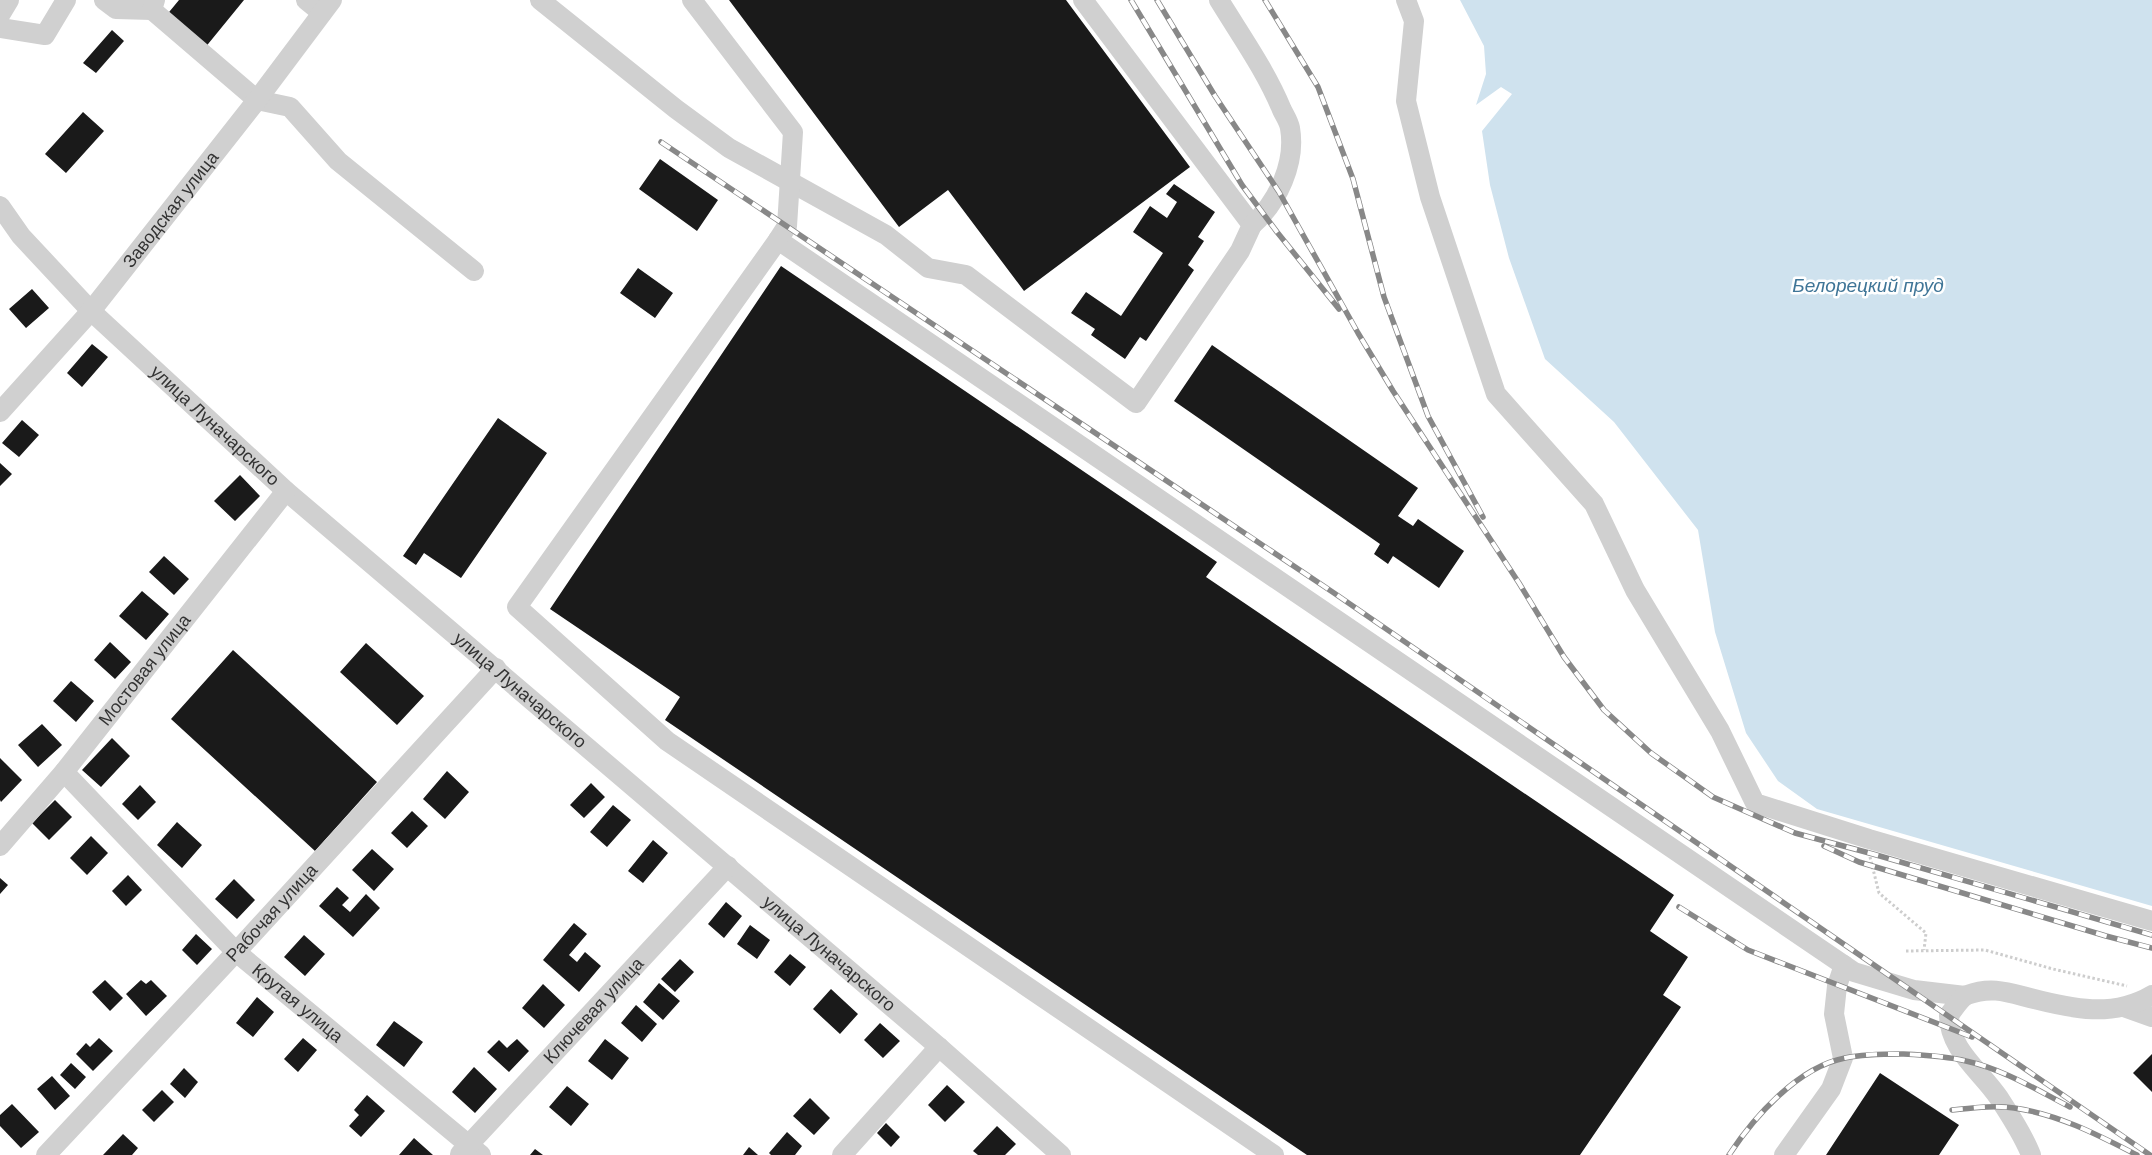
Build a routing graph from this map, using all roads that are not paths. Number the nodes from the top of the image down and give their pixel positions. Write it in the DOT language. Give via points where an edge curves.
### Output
graph roads {
  1 [pos="9,0"];
  2 [pos="66,0"];
  3 [pos="104,0"];
  4 [pos="306,0"];
  5 [pos="540,0"];
  6 [pos="692,0"];
  7 [pos="1083,0"];
  8 [pos="1219,0"];
  9 [pos="1406,0"];
  10 [pos="153,5"];
  11 [pos="327,6"];
  12 [pos="0,15"];
  13 [pos="0,28"];
  14 [pos="256,100"];
  15 [pos="790,182"];
  16 [pos="0,206"];
  17 [pos="1252,225"];
  18 [pos="778,240"];
  19 [pos="474,271"];
  20 [pos="91,312"];
  21 [pos="0,412"];
  22 [pos="286,491"];
  23 [pos="496,668"];
  24 [pos="64,772"];
  25 [pos="0,846"];
  26 [pos="728,866"];
  27 [pos="2152,921"];
  28 [pos="236,952"];
  29 [pos="1844,965"];
  30 [pos="2143,991"];
  31 [pos="1965,996"];
  32 [pos="2124,1007"];
  33 [pos="2152,1017"];
  34 [pos="940,1047"];
  35 [pos="470,1152"];
  36 [pos="46,1155"];
  37 [pos="842,1155"];
  38 [pos="1061,1155"];
  39 [pos="1274,1155"];
  40 [pos="1784,1155"];
  41 [pos="2031,1155"];
  1 -- 12 [label="street"];
  2 -- 13 [label="street" via="44,35"];
  3 -- 10 [label="street" via="116,9"];
  4 -- 11 [label="street"];
  5 -- 15 [label="street" via="722,143"];
  6 -- 15 [label="street" via="793,132"];
  7 -- 17 [label="street"];
  8 -- 17 [label="street" via="1275,92 1290,128 1289,162 1279,192 1264,215"];
  9 -- 27 [label="street" via="1414,21 1406,101 1430,197 1496,394 1594,504 1635,590 1720,732 1755,803"];
  10 -- 14 [label="street"];
  11 -- 14 [label="street, Заводская улица"];
  14 -- 19 [label="street" via="290,107 338,161"];
  14 -- 20 [label="street, Заводская улица"];
  15 -- 17 [label="street" via="886,235 928,268 966,275 1136,403 1240,251"];
  15 -- 18 [label="street" via="787,226"];
  16 -- 20 [label="street, улица Луначарского" via="21,236"];
  18 -- 29 [label="street"];
  18 -- 39 [label="street" via="517,607 666,741"];
  20 -- 21 [label="street, Заводская улица"];
  20 -- 22 [label="street, улица Луначарского"];
  22 -- 23 [label="street, улица Луначарского"];
  22 -- 24 [label="street, Мостовая улица"];
  23 -- 26 [label="street, улица Луначарского"];
  23 -- 28 [label="street, Рабочая улица"];
  24 -- 25 [label="street, Мостовая улица"];
  24 -- 28 [label="street, Крутая улица"];
  26 -- 34 [label="street, улица Луначарского"];
  26 -- 35 [label="street, Ключевая улица"];
  28 -- 35 [label="street, Крутая улица"];
  28 -- 36 [label="street, Рабочая улица"];
  29 -- 31 [label="street" via="1854,972 1914,990"];
  29 -- 40 [label="street" via="1837,986 1834,1014 1843,1058 1830,1089"];
  30 -- 32 [label="street" via="2138,1003"];
  31 -- 32 [label="street" via="1994,989 2070,1009"];
  31 -- 41 [label="street" via="1949,1015 1949,1027 1966,1061 1998,1097"];
  32 -- 33 [label="street"];
  34 -- 37 [label="street"];
  34 -- 38 [label="street, улица Луначарского"];
}
